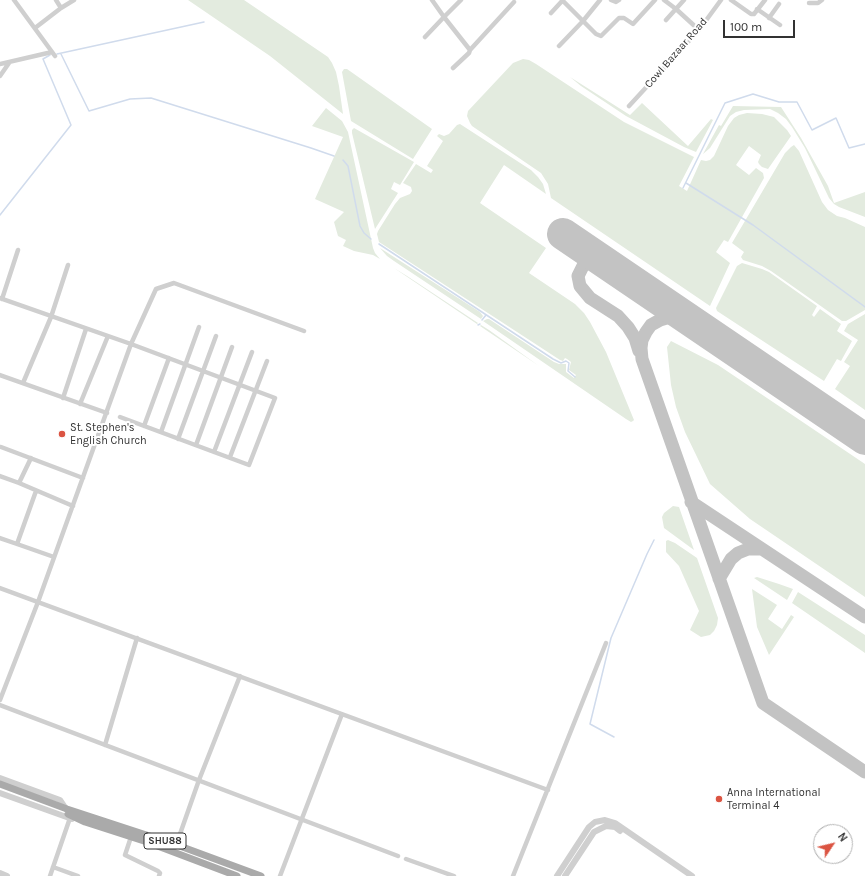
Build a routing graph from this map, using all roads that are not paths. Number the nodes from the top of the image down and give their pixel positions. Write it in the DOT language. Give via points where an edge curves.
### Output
graph roads {
  1 [pos="14,0"];
  2 [pos="56,0"];
  3 [pos="74,0"];
  4 [pos="461,0"];
  5 [pos="563,0"];
  6 [pos="600,0"];
  7 [pos="611,0"];
  8 [pos="620,0"];
  9 [pos="655,0"];
  10 [pos="664,0"];
  11 [pos="684,0"];
  12 [pos="721,0"];
  13 [pos="731,0"];
  14 [pos="765,0"];
  15 [pos="822,0"];
  16 [pos="434,1"];
  17 [pos="514,2"];
  18 [pos="779,4"];
  19 [pos="809,4"];
  20 [pos="61,8"];
  21 [pos="676,9"];
  22 [pos="757,9"];
  23 [pos="551,12"];
  24 [pos="444,18"];
  25 [pos="769,18"];
  26 [pos="666,20"];
  27 [pos="583,21"];
  28 [pos="780,25"];
  29 [pos="35,28"];
  30 [pos="699,30"];
  31 [pos="425,37"];
  32 [pos="560,46"];
  33 [pos="470,50"];
  34 [pos="9,63"];
  35 [pos="0,64"];
  36 [pos="453,68"];
  37 [pos="0,76"];
  38 [pos="629,106"];
  39 [pos="18,250"];
  40 [pos="68,265"];
  41 [pos="1,299"];
  42 [pos="51,317"];
  43 [pos="199,327"];
  44 [pos="86,329"];
  45 [pos="304,331"];
  46 [pos="108,336"];
  47 [pos="216,336"];
  48 [pos="131,344"];
  49 [pos="232,346"];
  50 [pos="252,352"];
  51 [pos="169,358"];
  52 [pos="267,361"];
  53 [pos="186,364"];
  54 [pos="203,371"];
  55 [pos="0,375"];
  56 [pos="221,378"];
  57 [pos="23,383"];
  58 [pos="239,384"];
  59 [pos="256,390"];
  60 [pos="63,398"];
  61 [pos="80,404"];
  62 [pos="107,413"];
  63 [pos="120,417"];
  64 [pos="144,426"];
  65 [pos="161,432"];
  66 [pos="178,439"];
  67 [pos="196,445"];
  68 [pos="2,447"];
  69 [pos="214,452"];
  70 [pos="31,458"];
  71 [pos="230,458"];
  72 [pos="0,476"];
  73 [pos="83,478"];
  74 [pos="19,483"];
  75 [pos="36,491"];
  76 [pos="73,506"];
  77 [pos="0,538"];
  78 [pos="17,544"];
  79 [pos="54,557"];
  80 [pos="0,588"];
  81 [pos="38,602"];
  82 [pos="137,638"];
  83 [pos="606,643"];
  84 [pos="240,676"];
  85 [pos="0,700"];
  86 [pos="0,705"];
  87 [pos="342,714"];
  88 [pos="105,745"];
  89 [pos="0,778"];
  90 [pos="199,780"];
  91 [pos="0,784"];
  92 [pos="0,789"];
  93 [pos="548,790"];
  94 [pos="0,793"];
  95 [pos="56,807"];
  96 [pos="67,809"];
  97 [pos="70,818"];
  98 [pos="302,818"];
  99 [pos="85,822"];
  100 [pos="180,834"];
  101 [pos="131,837"];
  102 [pos="398,856"];
  103 [pos="406,859"];
  104 [pos="53,868"];
  105 [pos="0,873"];
  106 [pos="558,875"];
  107 [pos="7,876"];
  108 [pos="50,876"];
  109 [pos="78,876"];
  110 [pos="159,876"];
  111 [pos="237,876"];
  112 [pos="261,876"];
  113 [pos="280,876"];
  114 [pos="454,876"];
  115 [pos="513,876"];
  116 [pos="565,876"];
  117 [pos="685,876"];
  118 [pos="692,876"];
  1 -- 29 [label="street"];
  2 -- 20 [label="street"];
  3 -- 20 [label="street"];
  4 -- 24 [label="street"];
  5 -- 23 [label="street"];
  5 -- 27 [label="street"];
  6 -- 27 [label="street"];
  7 -- 8 [label="street"];
  9 -- 27 [label="street" via="633,24 619,18 600,36"];
  10 -- 21 [label="street"];
  11 -- 21 [label="street"];
  12 -- 30 [label="street, Cowl Bazaar Road"];
  13 -- 22 [label="street" via="751,14"];
  14 -- 22 [label="street"];
  15 -- 19 [label="street"];
  16 -- 24 [label="street"];
  17 -- 33 [label="street"];
  18 -- 25 [label="street"];
  20 -- 29 [label="street"];
  21 -- 26 [label="street"];
  21 -- 30 [label="street"];
  22 -- 25 [label="street"];
  24 -- 31 [label="street"];
  24 -- 33 [label="street"];
  25 -- 28 [label="street"];
  27 -- 32 [label="street"];
  29 -- 34 [label="street" via="54,54"];
  30 -- 38 [label="street, Cowl Bazaar Road"];
  33 -- 36 [label="street"];
  34 -- 35 [label="street"];
  34 -- 37 [label="street"];
  39 -- 41 [label="street"];
  40 -- 42 [label="street"];
  41 -- 42 [label="street"];
  42 -- 44 [label="street"];
  42 -- 57 [label="street"];
  43 -- 53 [label="street"];
  44 -- 46 [label="street"];
  44 -- 60 [label="street"];
  45 -- 48 [label="street" via="174,283 156,289"];
  46 -- 48 [label="street"];
  46 -- 61 [label="street"];
  47 -- 54 [label="street"];
  48 -- 51 [label="street"];
  48 -- 62 [label="street"];
  49 -- 56 [label="street"];
  50 -- 58 [label="street"];
  51 -- 53 [label="street"];
  51 -- 64 [label="street"];
  52 -- 59 [label="street"];
  53 -- 54 [label="street"];
  53 -- 65 [label="street"];
  54 -- 56 [label="street"];
  54 -- 66 [label="street"];
  55 -- 57 [label="street"];
  56 -- 58 [label="street"];
  56 -- 67 [label="street"];
  57 -- 60 [label="street"];
  58 -- 59 [label="street"];
  58 -- 69 [label="street"];
  59 -- 71 [label="street"];
  59 -- 71 [label="street" via="275,398 249,465"];
  60 -- 61 [label="street"];
  61 -- 62 [label="street"];
  62 -- 73 [label="street"];
  63 -- 64 [label="street"];
  64 -- 65 [label="street"];
  65 -- 66 [label="street"];
  66 -- 67 [label="street"];
  67 -- 69 [label="street"];
  68 -- 70 [label="street"];
  69 -- 71 [label="street"];
  70 -- 73 [label="street"];
  70 -- 74 [label="street"];
  72 -- 74 [label="street"];
  73 -- 76 [label="street"];
  74 -- 75 [label="street"];
  75 -- 76 [label="street"];
  75 -- 78 [label="street"];
  76 -- 79 [label="street"];
  77 -- 78 [label="street"];
  78 -- 79 [label="street"];
  79 -- 81 [label="street"];
  80 -- 81 [label="street"];
  81 -- 82 [label="street"];
  81 -- 85 [label="street"];
  82 -- 84 [label="street"];
  82 -- 88 [label="street"];
  83 -- 93 [label="street"];
  84 -- 87 [label="street"];
  84 -- 90 [label="street"];
  86 -- 88 [label="street"];
  87 -- 93 [label="street"];
  87 -- 98 [label="street"];
  88 -- 90 [label="street"];
  89 -- 96 [label="street" via="60,800"];
  90 -- 98 [label="street"];
  90 -- 100 [label="street"];
  91 -- 95 [label="main road, SHU88"];
  92 -- 95 [label="main road, SHU88"];
  93 -- 115 [label="street"];
  94 -- 97 [label="street"];
  95 -- 96 [label="main road, SHU88"];
  95 -- 99 [label="main road, SHU88"];
  96 -- 112 [label="main road, SHU88"];
  97 -- 99 [label="street"];
  97 -- 104 [label="street"];
  98 -- 102 [label="street"];
  98 -- 113 [label="street"];
  99 -- 101 [label="main road, SHU88"];
  101 -- 110 [label="street" via="125,855 158,871"];
  101 -- 111 [label="main road, SHU88"];
  103 -- 114 [label="street"];
  104 -- 108 [label="street"];
  104 -- 109 [label="street"];
  105 -- 107 [label="street"];
  106 -- 118 [label="street" via="589,827 595,822 605,820 615,823"];
  116 -- 117 [label="street" via="594,832 606,826 614,827"];
}
